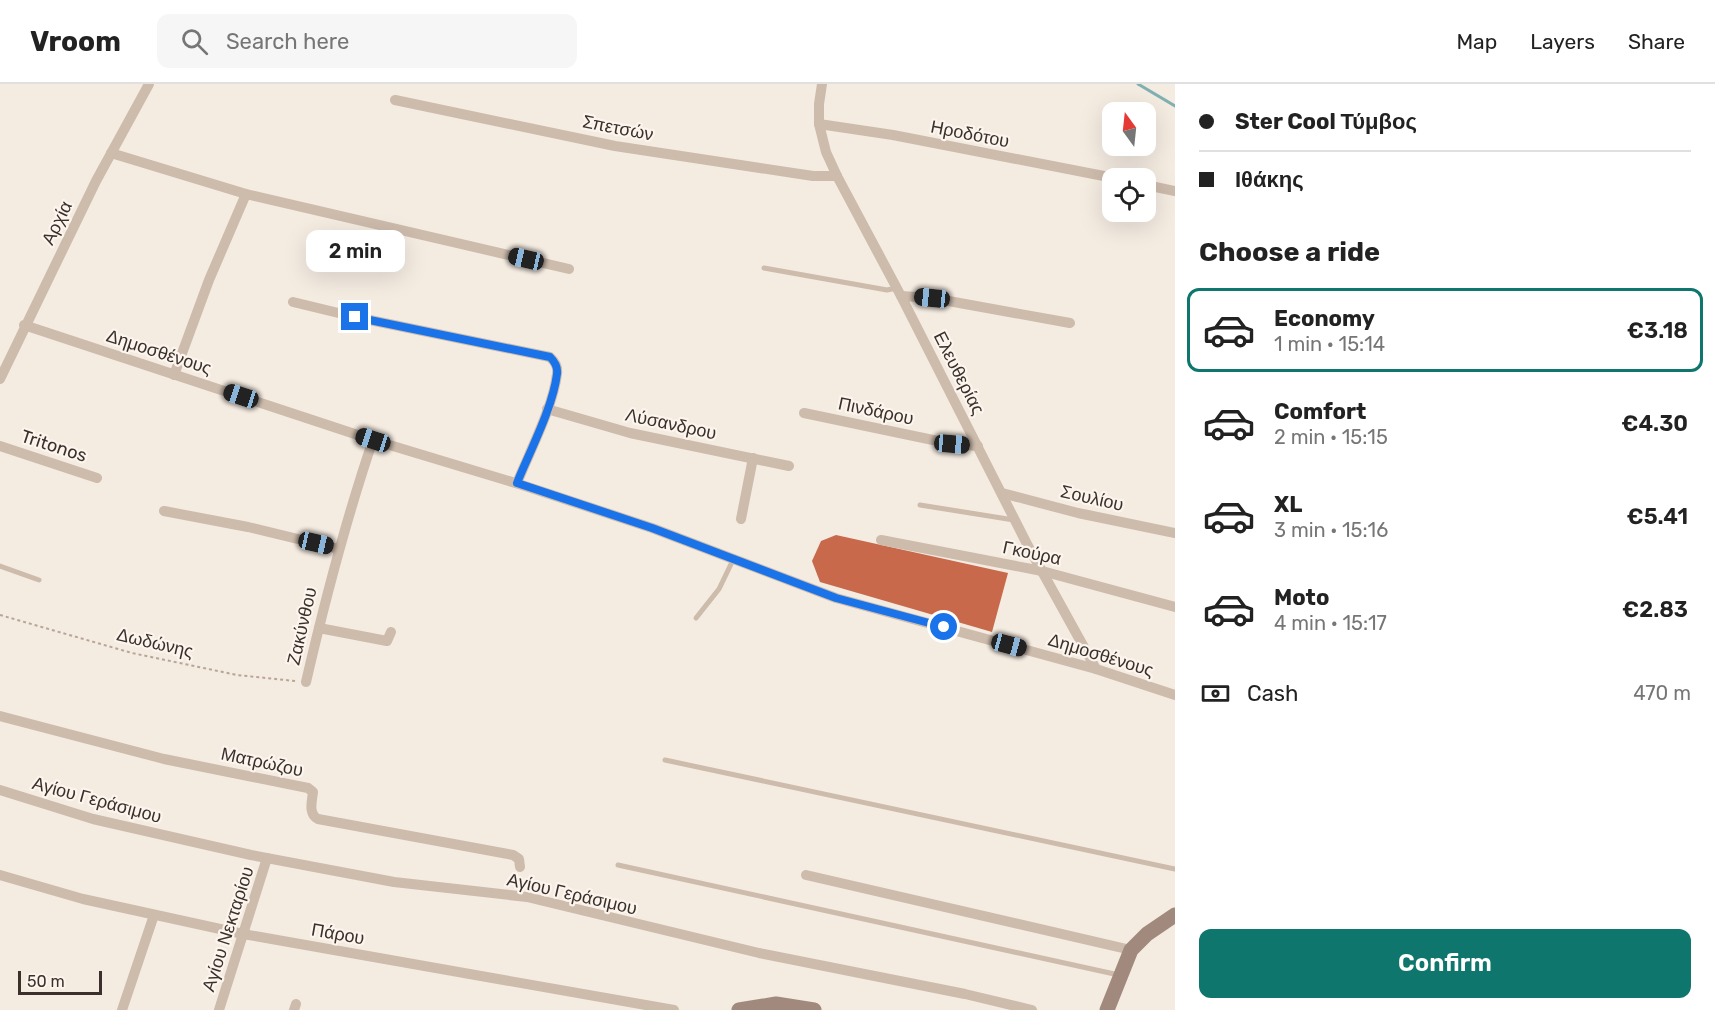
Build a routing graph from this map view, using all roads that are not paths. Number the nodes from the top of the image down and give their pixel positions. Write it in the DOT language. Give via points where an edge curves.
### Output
graph roads {
  1 [pos="149,84"];
  2 [pos="822,84"];
  3 [pos="395,100"];
  4 [pos="819,124"];
  5 [pos="111,153"];
  6 [pos="837,176"];
  7 [pos="1102,176"];
  8 [pos="1156,187"];
  9 [pos="1175,191"];
  10 [pos="246,194"];
  11 [pos="764,268"];
  12 [pos="569,269"];
  13 [pos="899,292"];
  14 [pos="293,302"];
  15 [pos="1070,323"];
  16 [pos="24,325"];
  17 [pos="174,375"];
  18 [pos="0,379"];
  19 [pos="547,409"];
  20 [pos="804,413"];
  21 [pos="373,440"];
  22 [pos="0,446"];
  23 [pos="978,446"];
  24 [pos="753,458"];
  25 [pos="789,466"];
  26 [pos="97,478"];
  27 [pos="517,483"];
  28 [pos="1002,493"];
  29 [pos="920,505"];
  30 [pos="164,511"];
  31 [pos="741,519"];
  32 [pos="1016,521"];
  33 [pos="1175,533"];
  34 [pos="881,540"];
  35 [pos="339,549"];
  36 [pos="734,560"];
  37 [pos="0,566"];
  38 [pos="1042,571"];
  39 [pos="39,580"];
  40 [pos="1175,607"];
  41 [pos="696,618"];
  42 [pos="319,628"];
  43 [pos="391,632"];
  44 [pos="1096,669"];
  45 [pos="306,682"];
  46 [pos="1175,694"];
  47 [pos="0,716"];
  48 [pos="665,760"];
  49 [pos="0,790"];
  50 [pos="267,858"];
  51 [pos="618,865"];
  52 [pos="520,867"];
  53 [pos="1175,869"];
  54 [pos="0,875"];
  55 [pos="806,875"];
  56 [pos="154,915"];
  57 [pos="1175,915"];
  58 [pos="243,934"];
  59 [pos="1131,951"];
  60 [pos="1121,975"];
  61 [pos="122,1010"];
  62 [pos="219,1010"];
  63 [pos="674,1010"];
  64 [pos="739,1010"];
  65 [pos="814,1010"];
  66 [pos="1032,1010"];
  67 [pos="1107,1010"];
  1 -- 5 [label="street, Αρχία"];
  2 -- 4 [label="street, Ελευθερίας"];
  3 -- 6 [label="street, Σπετσών" via="615,146 813,176"];
  4 -- 6 [label="street, Ελευθερίας"];
  4 -- 7 [label="street, Ηροδότου"];
  5 -- 10 [label="street"];
  5 -- 16 [label="street, Αρχία"];
  6 -- 13 [label="street, Ελευθερίας"];
  8 -- 9 [label="street"];
  10 -- 12 [label="street"];
  10 -- 17 [label="street"];
  11 -- 13 [label="lane"];
  13 -- 15 [label="street"];
  13 -- 23 [label="street, Ελευθερίας"];
  14 -- 19 [label="street" via="550,357 557,372"];
  16 -- 17 [label="street, Δημοσθένους"];
  16 -- 18 [label="street, Αρχία"];
  17 -- 21 [label="street, Δημοσθένους"];
  19 -- 24 [label="street, Λύσανδρου" via="630,433"];
  19 -- 27 [label="street"];
  20 -- 23 [label="street, Πινδάρου"];
  21 -- 27 [label="street, Δημοσθένους"];
  21 -- 35 [label="street, Ζακύνθου"];
  22 -- 26 [label="street, Tritonos"];
  23 -- 28 [label="street, Ελευθερίας"];
  24 -- 25 [label="street, Λύσανδρου"];
  24 -- 31 [label="street"];
  27 -- 36 [label="street, Δημοσθένους"];
  28 -- 32 [label="street, Ελευθερίας"];
  28 -- 33 [label="street, Σουλίου"];
  29 -- 32 [label="lane"];
  30 -- 35 [label="street"];
  32 -- 38 [label="street, Ελευθερίας"];
  34 -- 38 [label="street, Γκούρα"];
  35 -- 42 [label="street, Ζακύνθου"];
  36 -- 41 [label="lane" via="719,589"];
  36 -- 44 [label="street, Δημοσθένους" via="836,598"];
  37 -- 39 [label="lane"];
  38 -- 40 [label="street, Γκούρα"];
  38 -- 44 [label="street, Ελευθερίας"];
  42 -- 43 [label="street" via="387,641"];
  42 -- 45 [label="street, Ζακύνθου"];
  44 -- 46 [label="street, Δημοσθένους"];
  47 -- 52 [label="street, Ματρώζου" via="164,759 308,788 313,792 311,811 318,819 513,855 519,859"];
  48 -- 53 [label="lane"];
  49 -- 50 [label="street, Αγίου Γεράσιμου" via="93,819"];
  50 -- 58 [label="street, Αγίου Νεκταρίου"];
  50 -- 66 [label="street, Αγίου Γεράσιμου" via="394,882 526,897 759,953"];
  51 -- 60 [label="lane"];
  54 -- 56 [label="street, Πάρου"];
  55 -- 59 [label="street"];
  56 -- 58 [label="street, Πάρου"];
  56 -- 61 [label="street"];
  57 -- 59 [label="main road" via="1147,934"];
  58 -- 62 [label="street, Αγίου Νεκταρίου"];
  58 -- 63 [label="street, Πάρου"];
  59 -- 60 [label="main road"];
  60 -- 67 [label="main road"];
  64 -- 65 [label="main road" via="776,1004"];
}
